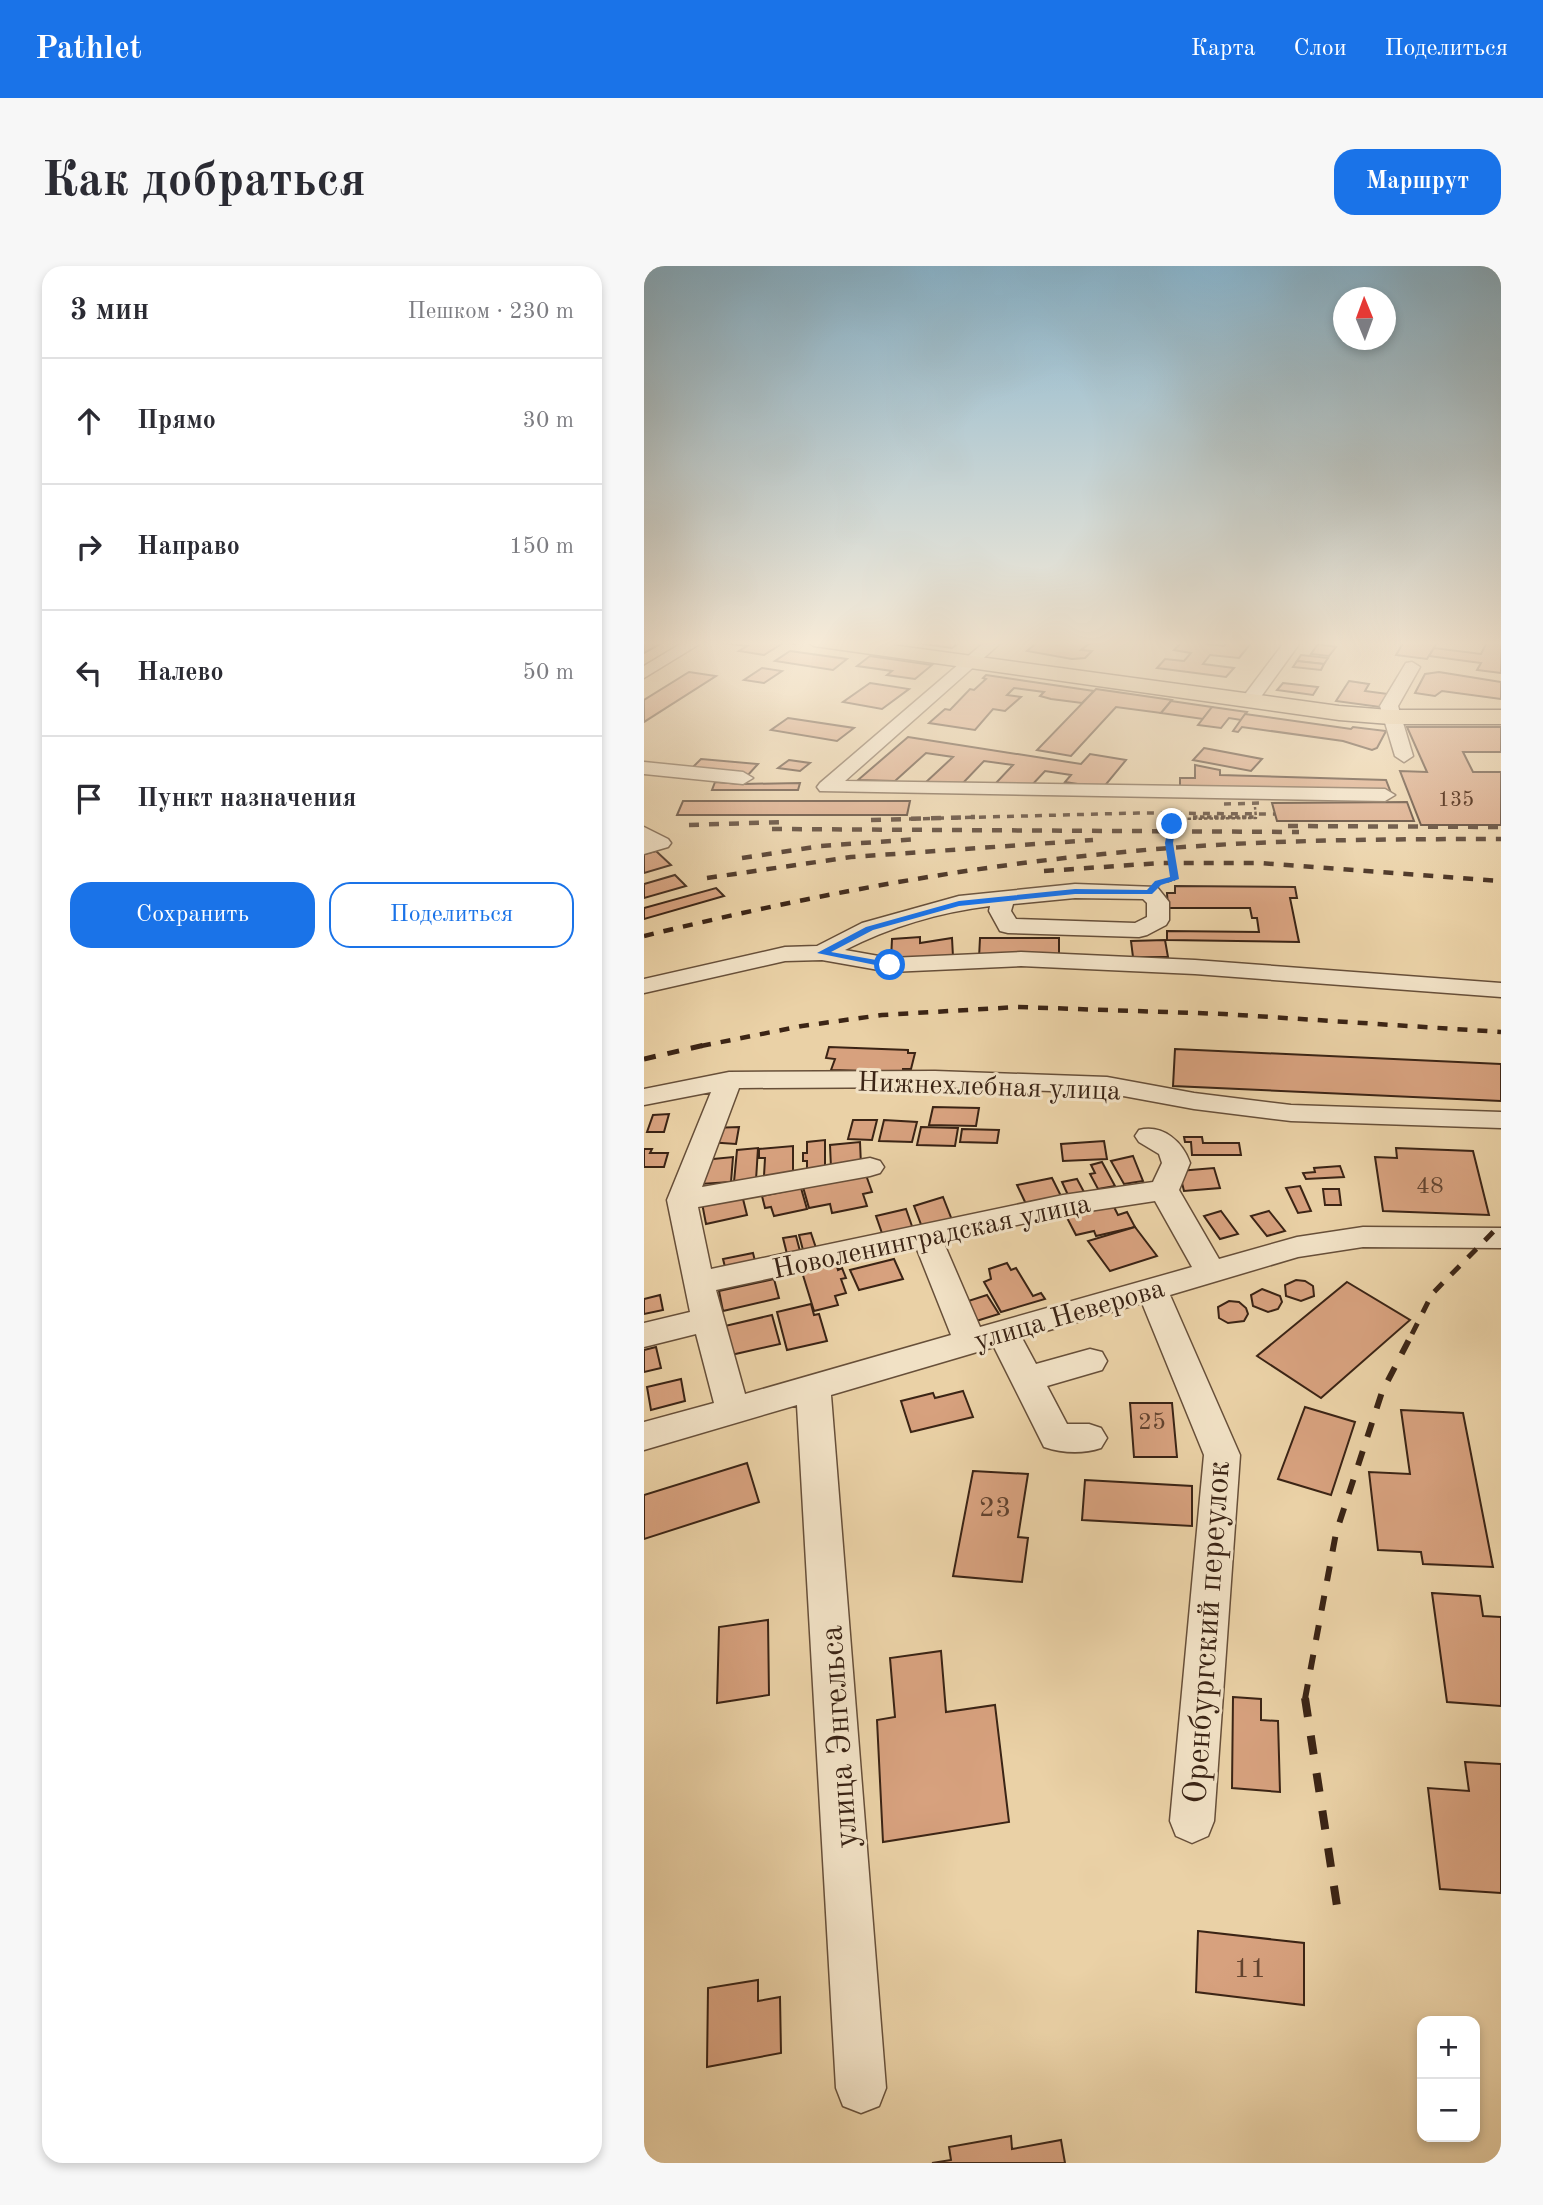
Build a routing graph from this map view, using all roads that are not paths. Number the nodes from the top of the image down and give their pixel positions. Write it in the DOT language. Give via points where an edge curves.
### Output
graph roads {
  1 [pos="894,729"];
  2 [pos="1394,729"];
  3 [pos="1405,756"];
  4 [pos="644,768"];
  5 [pos="743,778"];
  6 [pos="1385,795"];
  7 [pos="644,833"];
  8 [pos="644,848"];
  9 [pos="1003,899"];
  10 [pos="822,953"];
  11 [pos="644,986"];
  12 [pos="1501,990"];
  13 [pos="729,1080"];
  14 [pos="644,1097"];
  15 [pos="1501,1120"];
  16 [pos="1149,1136"];
  17 [pos="870,1167"];
  18 [pos="1164,1190"];
  19 [pos="682,1200"];
  20 [pos="926,1235"];
  21 [pos="1501,1238"];
  22 [pos="1210,1271"];
  23 [pos="698,1283"];
  24 [pos="1152,1289"];
  25 [pos="708,1319"];
  26 [pos="1003,1332"];
  27 [pos="644,1335"];
  28 [pos="970,1341"];
  29 [pos="1090,1361"];
  30 [pos="1027,1379"];
  31 [pos="813,1387"];
  32 [pos="733,1410"];
  33 [pos="644,1436"];
  34 [pos="1089,1438"];
  35 [pos="1192,1821"];
  36 [pos="861,2088"];
  1 -- 6 [label="street" via="827,787"];
  2 -- 3 [label="street"];
  4 -- 5 [label="street"];
  7 -- 8 [label="street" via="661,843"];
  9 -- 9 [label="street" via="1075,891 1149,892 1158,902 1158,920 1139,930 1008,926 1000,911"];
  9 -- 10 [label="street" via="959,903 870,928"];
  10 -- 11 [label="street" via="785,954"];
  10 -- 12 [label="street" via="890,965 1021,959"];
  13 -- 14 [label="street, Нижнехлебная улица"];
  13 -- 15 [label="street, Нижнехлебная улица" via="935,1079 1107,1085 1291,1113"];
  13 -- 19 [label="street"];
  16 -- 18 [label="street" via="1172,1150 1176,1163"];
  17 -- 19 [label="street"];
  18 -- 20 [label="street, Новоленинградская улица" via="1063,1205"];
  18 -- 22 [label="street"];
  19 -- 23 [label="street"];
  20 -- 23 [label="street, Новоленинградская улица"];
  20 -- 28 [label="street"];
  21 -- 22 [label="street, улица Неверова" via="1363,1237 1297,1247"];
  22 -- 24 [label="street, улица Неверова"];
  23 -- 25 [label="street"];
  24 -- 26 [label="street, улица Неверова"];
  24 -- 35 [label="street, Оренбургский переулок" via="1222,1455"];
  25 -- 27 [label="street"];
  25 -- 32 [label="street"];
  26 -- 28 [label="street, улица Неверова"];
  26 -- 30 [label="street"];
  28 -- 31 [label="street, улица Неверова"];
  29 -- 30 [label="street"];
  30 -- 34 [label="street" via="1056,1437"];
  31 -- 32 [label="street, улица Неверова"];
  31 -- 36 [label="street, улица Энгельса"];
  32 -- 33 [label="street, улица Неверова"];
}
